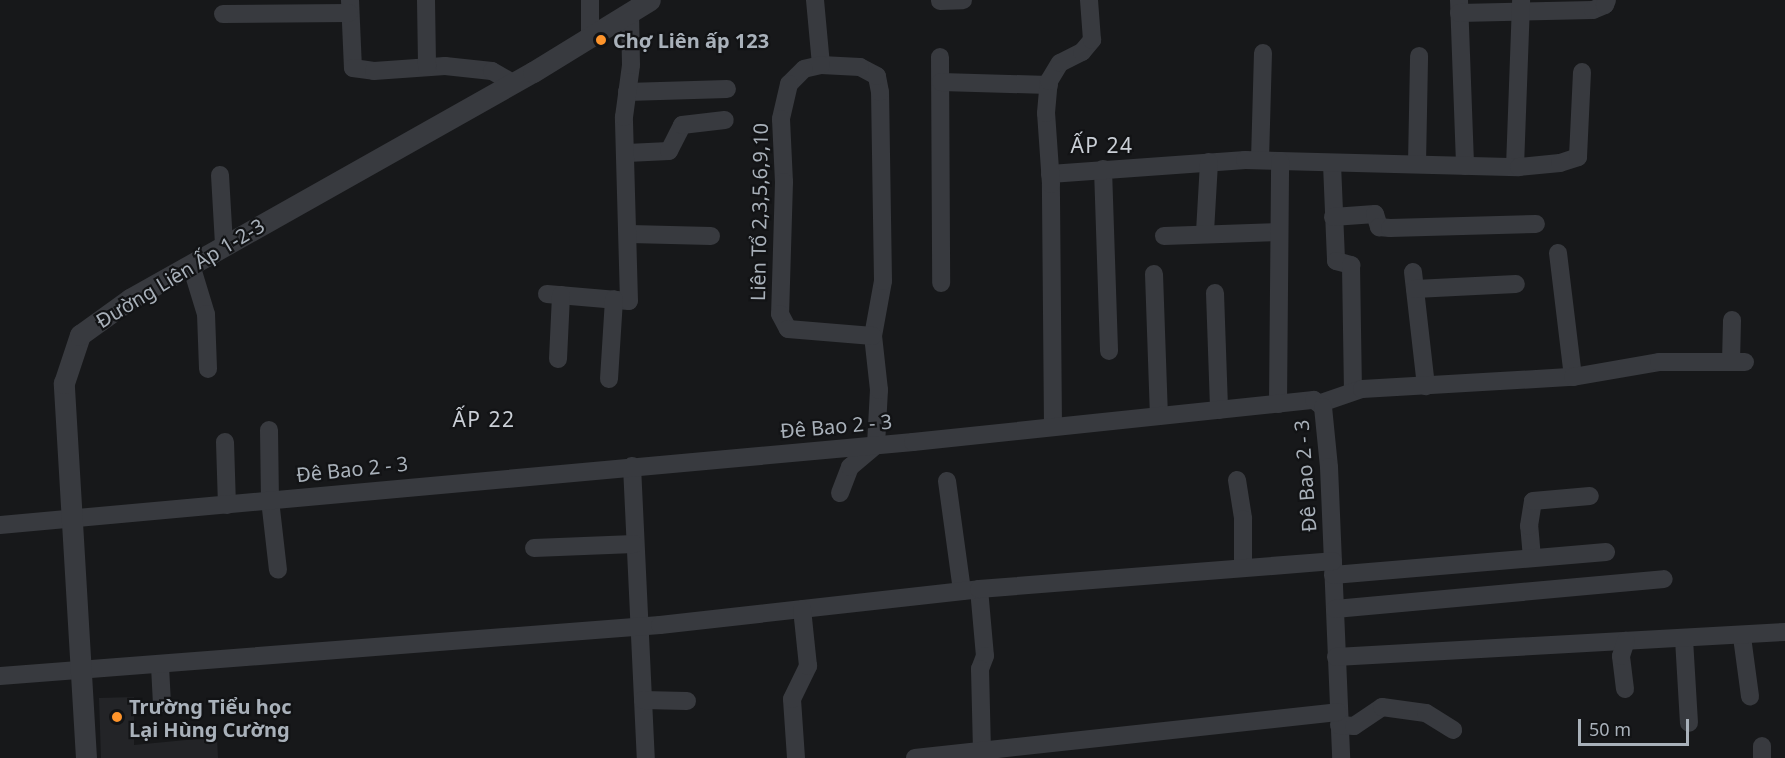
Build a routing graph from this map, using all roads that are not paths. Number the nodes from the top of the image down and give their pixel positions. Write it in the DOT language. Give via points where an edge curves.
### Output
graph roads {
  1 [pos="426,0"];
  2 [pos="590,0"];
  3 [pos="650,0"];
  4 [pos="815,0"];
  5 [pos="940,0"];
  6 [pos="963,0"];
  7 [pos="1089,0"];
  8 [pos="1607,0"];
  9 [pos="1521,5"];
  10 [pos="349,7"];
  11 [pos="1459,7"];
  12 [pos="630,12"];
  13 [pos="224,14"];
  14 [pos="590,36"];
  15 [pos="1263,53"];
  16 [pos="1419,56"];
  17 [pos="940,57"];
  18 [pos="821,65"];
  19 [pos="427,67"];
  20 [pos="1582,72"];
  21 [pos="511,82"];
  22 [pos="941,82"];
  23 [pos="1048,85"];
  24 [pos="728,89"];
  25 [pos="627,92"];
  26 [pos="725,120"];
  27 [pos="627,153"];
  28 [pos="1260,160"];
  29 [pos="1280,161"];
  30 [pos="1209,162"];
  31 [pos="1332,164"];
  32 [pos="1417,164"];
  33 [pos="1465,166"];
  34 [pos="1515,167"];
  35 [pos="1103,169"];
  36 [pos="1050,174"];
  37 [pos="220,175"];
  38 [pos="1333,217"];
  39 [pos="1536,224"];
  40 [pos="1205,232"];
  41 [pos="1279,232"];
  42 [pos="630,234"];
  43 [pos="711,236"];
  44 [pos="1164,236"];
  45 [pos="224,245"];
  46 [pos="1558,253"];
  47 [pos="191,264"];
  48 [pos="1154,274"];
  49 [pos="941,283"];
  50 [pos="1516,284"];
  51 [pos="1215,294"];
  52 [pos="614,300"];
  53 [pos="1732,320"];
  54 [pos="873,336"];
  55 [pos="1109,351"];
  56 [pos="558,359"];
  57 [pos="208,369"];
  58 [pos="1573,377"];
  59 [pos="609,379"];
  60 [pos="1426,386"];
  61 [pos="1353,391"];
  62 [pos="1321,403"];
  63 [pos="1278,404"];
  64 [pos="1219,410"];
  65 [pos="1159,416"];
  66 [pos="1053,427"];
  67 [pos="269,430"];
  68 [pos="225,442"];
  69 [pos="876,445"];
  70 [pos="632,466"];
  71 [pos="1237,480"];
  72 [pos="947,481"];
  73 [pos="840,493"];
  74 [pos="1590,496"];
  75 [pos="270,500"];
  76 [pos="227,505"];
  77 [pos="72,520"];
  78 [pos="0,525"];
  79 [pos="634,544"];
  80 [pos="534,548"];
  81 [pos="1606,552"];
  82 [pos="1532,558"];
  83 [pos="1244,567"];
  84 [pos="1333,568"];
  85 [pos="278,570"];
  86 [pos="1664,579"];
  87 [pos="970,590"];
  88 [pos="802,609"];
  89 [pos="1335,609"];
  90 [pos="639,626"];
  91 [pos="1742,637"];
  92 [pos="1784,637"];
  93 [pos="1684,639"];
  94 [pos="1626,641"];
  95 [pos="1336,657"];
  96 [pos="160,666"];
  97 [pos="82,669"];
  98 [pos="0,676"];
  99 [pos="1625,688"];
  100 [pos="1750,696"];
  101 [pos="643,700"];
  102 [pos="687,701"];
  103 [pos="162,703"];
  104 [pos="1339,718"];
  105 [pos="1689,723"];
  106 [pos="1453,730"];
  107 [pos="985,754"];
  108 [pos="86,758"];
  109 [pos="646,758"];
  110 [pos="796,758"];
  111 [pos="915,758"];
  112 [pos="1341,758"];
  1 -- 19 [label="street"];
  2 -- 14 [label="street"];
  3 -- 12 [label="street, Đường Liên Ấp 1-2-3"];
  4 -- 18 [label="street"];
  5 -- 6 [label="street"];
  7 -- 23 [label="street" via="1092,40 1082,52 1060,63"];
  8 -- 9 [label="street" via="1593,10"];
  9 -- 11 [label="street"];
  9 -- 34 [label="street"];
  10 -- 13 [label="street"];
  10 -- 19 [label="street" via="353,68"];
  11 -- 33 [label="street"];
  12 -- 14 [label="street, Đường Liên Ấp 1-2-3"];
  12 -- 25 [label="street"];
  14 -- 21 [label="street, Đường Liên Ấp 1-2-3"];
  15 -- 28 [label="street"];
  16 -- 32 [label="street"];
  17 -- 22 [label="street"];
  18 -- 54 [label="street, Liên Tổ 2,3,5,6,9,10" via="860,67 877,76 883,280"];
  18 -- 54 [label="street, Liên Tổ 2,3,5,6,9,10" via="804,69 789,84 781,119 784,182 780,314 788,329"];
  19 -- 21 [label="street" via="492,71"];
  20 -- 34 [label="street" via="1578,157 1560,163"];
  21 -- 45 [label="street, Đường Liên Ấp 1-2-3"];
  22 -- 23 [label="street"];
  22 -- 49 [label="street"];
  23 -- 36 [label="street"];
  24 -- 25 [label="street"];
  25 -- 27 [label="street"];
  26 -- 27 [label="street" via="682,125 669,151"];
  27 -- 42 [label="street"];
  28 -- 29 [label="street"];
  28 -- 30 [label="street"];
  29 -- 31 [label="street"];
  29 -- 41 [label="street"];
  30 -- 35 [label="street"];
  30 -- 40 [label="street"];
  31 -- 32 [label="street"];
  31 -- 38 [label="street"];
  32 -- 33 [label="street"];
  33 -- 34 [label="street"];
  35 -- 36 [label="street"];
  35 -- 55 [label="street"];
  36 -- 66 [label="street"];
  37 -- 45 [label="street"];
  38 -- 39 [label="street" via="1375,214 1379,227 1427,229"];
  38 -- 61 [label="street" via="1336,261 1350,265"];
  40 -- 41 [label="street"];
  40 -- 44 [label="street" via="1190,237"];
  41 -- 63 [label="street"];
  42 -- 43 [label="street"];
  42 -- 52 [label="street" via="632,292 629,301"];
  45 -- 47 [label="street, Đường Liên Ấp 1-2-3"];
  46 -- 58 [label="street"];
  47 -- 57 [label="street" via="197,297 206,314"];
  47 -- 77 [label="street, Đường Liên Ấp 1-2-3" via="130,299 80,335 64,383"];
  48 -- 65 [label="street"];
  50 -- 60 [label="street" via="1414,280"];
  51 -- 64 [label="street"];
  52 -- 56 [label="street" via="554,295"];
  52 -- 59 [label="street"];
  53 -- 58 [label="street" via="1738,362 1659,362"];
  54 -- 69 [label="street, Liên Tổ 2,3,5,6,9,10" via="879,390"];
  58 -- 60 [label="street"];
  60 -- 61 [label="street"];
  61 -- 62 [label="street"];
  62 -- 63 [label="street, Đê Bao 2 - 3" via="1314,400"];
  62 -- 84 [label="street, Đê Bao 2 - 3" via="1329,467"];
  63 -- 64 [label="street, Đê Bao 2 - 3"];
  64 -- 65 [label="street, Đê Bao 2 - 3"];
  65 -- 66 [label="street, Đê Bao 2 - 3"];
  66 -- 69 [label="street, Đê Bao 2 - 3"];
  67 -- 75 [label="street"];
  68 -- 76 [label="street"];
  69 -- 70 [label="street, Đê Bao 2 - 3"];
  69 -- 73 [label="street" via="850,467"];
  70 -- 75 [label="street, Đê Bao 2 - 3"];
  70 -- 79 [label="street"];
  71 -- 83 [label="street"];
  72 -- 87 [label="street"];
  74 -- 82 [label="street" via="1533,501 1529,526"];
  75 -- 76 [label="street, Đê Bao 2 - 3"];
  75 -- 85 [label="street"];
  76 -- 77 [label="street, Đê Bao 2 - 3"];
  77 -- 78 [label="street, Đê Bao 2 - 3"];
  77 -- 97 [label="street, Đường Liên Ấp 1-2-3"];
  79 -- 80 [label="street"];
  79 -- 90 [label="street"];
  81 -- 82 [label="street"];
  82 -- 84 [label="street"];
  83 -- 84 [label="street"];
  83 -- 87 [label="street"];
  84 -- 89 [label="street, Đê Bao 2 - 3"];
  86 -- 89 [label="street"];
  87 -- 88 [label="street"];
  87 -- 107 [label="street" via="985,656 980,669"];
  88 -- 90 [label="street"];
  88 -- 110 [label="street" via="808,666 792,699"];
  89 -- 95 [label="street, Đê Bao 2 - 3"];
  90 -- 96 [label="street"];
  90 -- 101 [label="street"];
  91 -- 92 [label="street"];
  91 -- 93 [label="street"];
  91 -- 100 [label="street"];
  93 -- 94 [label="street"];
  93 -- 105 [label="street"];
  94 -- 95 [label="street"];
  94 -- 99 [label="street" via="1621,656"];
  95 -- 104 [label="street, Đê Bao 2 - 3"];
  96 -- 97 [label="street"];
  96 -- 103 [label="street"];
  97 -- 98 [label="street"];
  97 -- 108 [label="street, Đường Liên Ấp 1-2-3"];
  101 -- 102 [label="street"];
  101 -- 109 [label="street"];
  104 -- 106 [label="street" via="1354,726 1382,707 1426,713"];
  104 -- 107 [label="street"];
  104 -- 112 [label="street, Đê Bao 2 - 3"];
  107 -- 111 [label="street"];
}
